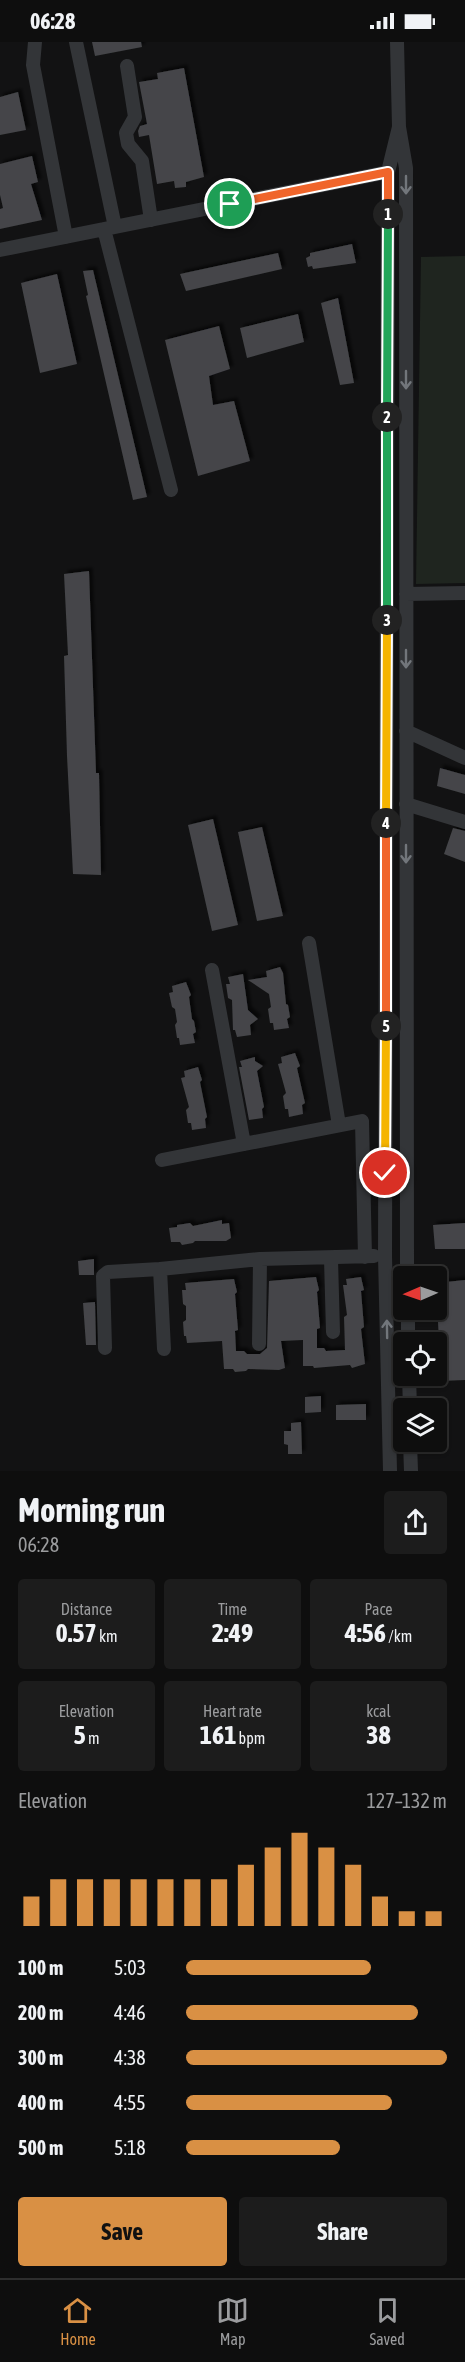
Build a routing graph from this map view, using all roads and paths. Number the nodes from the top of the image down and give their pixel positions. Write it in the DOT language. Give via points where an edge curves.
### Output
graph roads {
  1 [pos="35,42"];
  2 [pos="76,42"];
  3 [pos="398,42"];
  4 [pos="127,66"];
  5 [pos="399,127"];
  6 [pos="388,172"];
  7 [pos="151,220"];
  8 [pos="110,228"];
  9 [pos="66,237"];
  10 [pos="0,250"];
  11 [pos="387,459"];
  12 [pos="406,459"];
  13 [pos="171,490"];
  14 [pos="406,594"];
  15 [pos="465,594"];
  16 [pos="406,731"];
  17 [pos="465,758"];
  18 [pos="406,804"];
  19 [pos="465,822"];
  20 [pos="309,943"];
  21 [pos="212,970"];
  22 [pos="339,1125"];
  23 [pos="243,1144"];
  24 [pos="162,1160"];
  25 [pos="385,1256"];
  26 [pos="365,1257"];
  27 [pos="260,1258"];
  28 [pos="332,1259"];
  29 [pos="407,1266"];
  30 [pos="160,1269"];
  31 [pos="333,1332"];
  32 [pos="259,1344"];
  33 [pos="105,1348"];
  34 [pos="164,1349"];
  35 [pos="410,1452"];
  36 [pos="390,1471"];
  37 [pos="411,1471"];
  1 -- 9 [label="street" via="33,65"];
  2 -- 8 [label="street"];
  3 -- 5 [label="street"];
  4 -- 7 [label="street" via="135,117 126,133 128,144 142,161"];
  5 -- 6 [label="street"];
  5 -- 12 [label="street, one-way" via="406,168"];
  6 -- 7 [label="street"];
  6 -- 11 [label="street"];
  7 -- 8 [label="street"];
  8 -- 9 [label="street"];
  8 -- 13 [label="street"];
  9 -- 10 [label="street"];
  11 -- 12 [label="street"];
  11 -- 25 [label="street"];
  12 -- 14 [label="street"];
  14 -- 15 [label="street"];
  14 -- 16 [label="street, one-way"];
  16 -- 17 [label="street"];
  16 -- 18 [label="street"];
  18 -- 19 [label="street"];
  18 -- 29 [label="street, one-way"];
  20 -- 22 [label="street"];
  21 -- 23 [label="street"];
  22 -- 23 [label="street"];
  22 -- 26 [label="street" via="362,1121"];
  23 -- 24 [label="street"];
  25 -- 26 [label="street"];
  36 -- 25 [label="street, one-way"];
  26 -- 28 [label="street"];
  27 -- 28 [label="street"];
  27 -- 30 [label="street"];
  27 -- 32 [label="street"];
  28 -- 31 [label="street"];
  30 -- 33 [label="street" via="108,1272 103,1276"];
  30 -- 34 [label="street"];
  35 -- 37 [label="street"];
}
